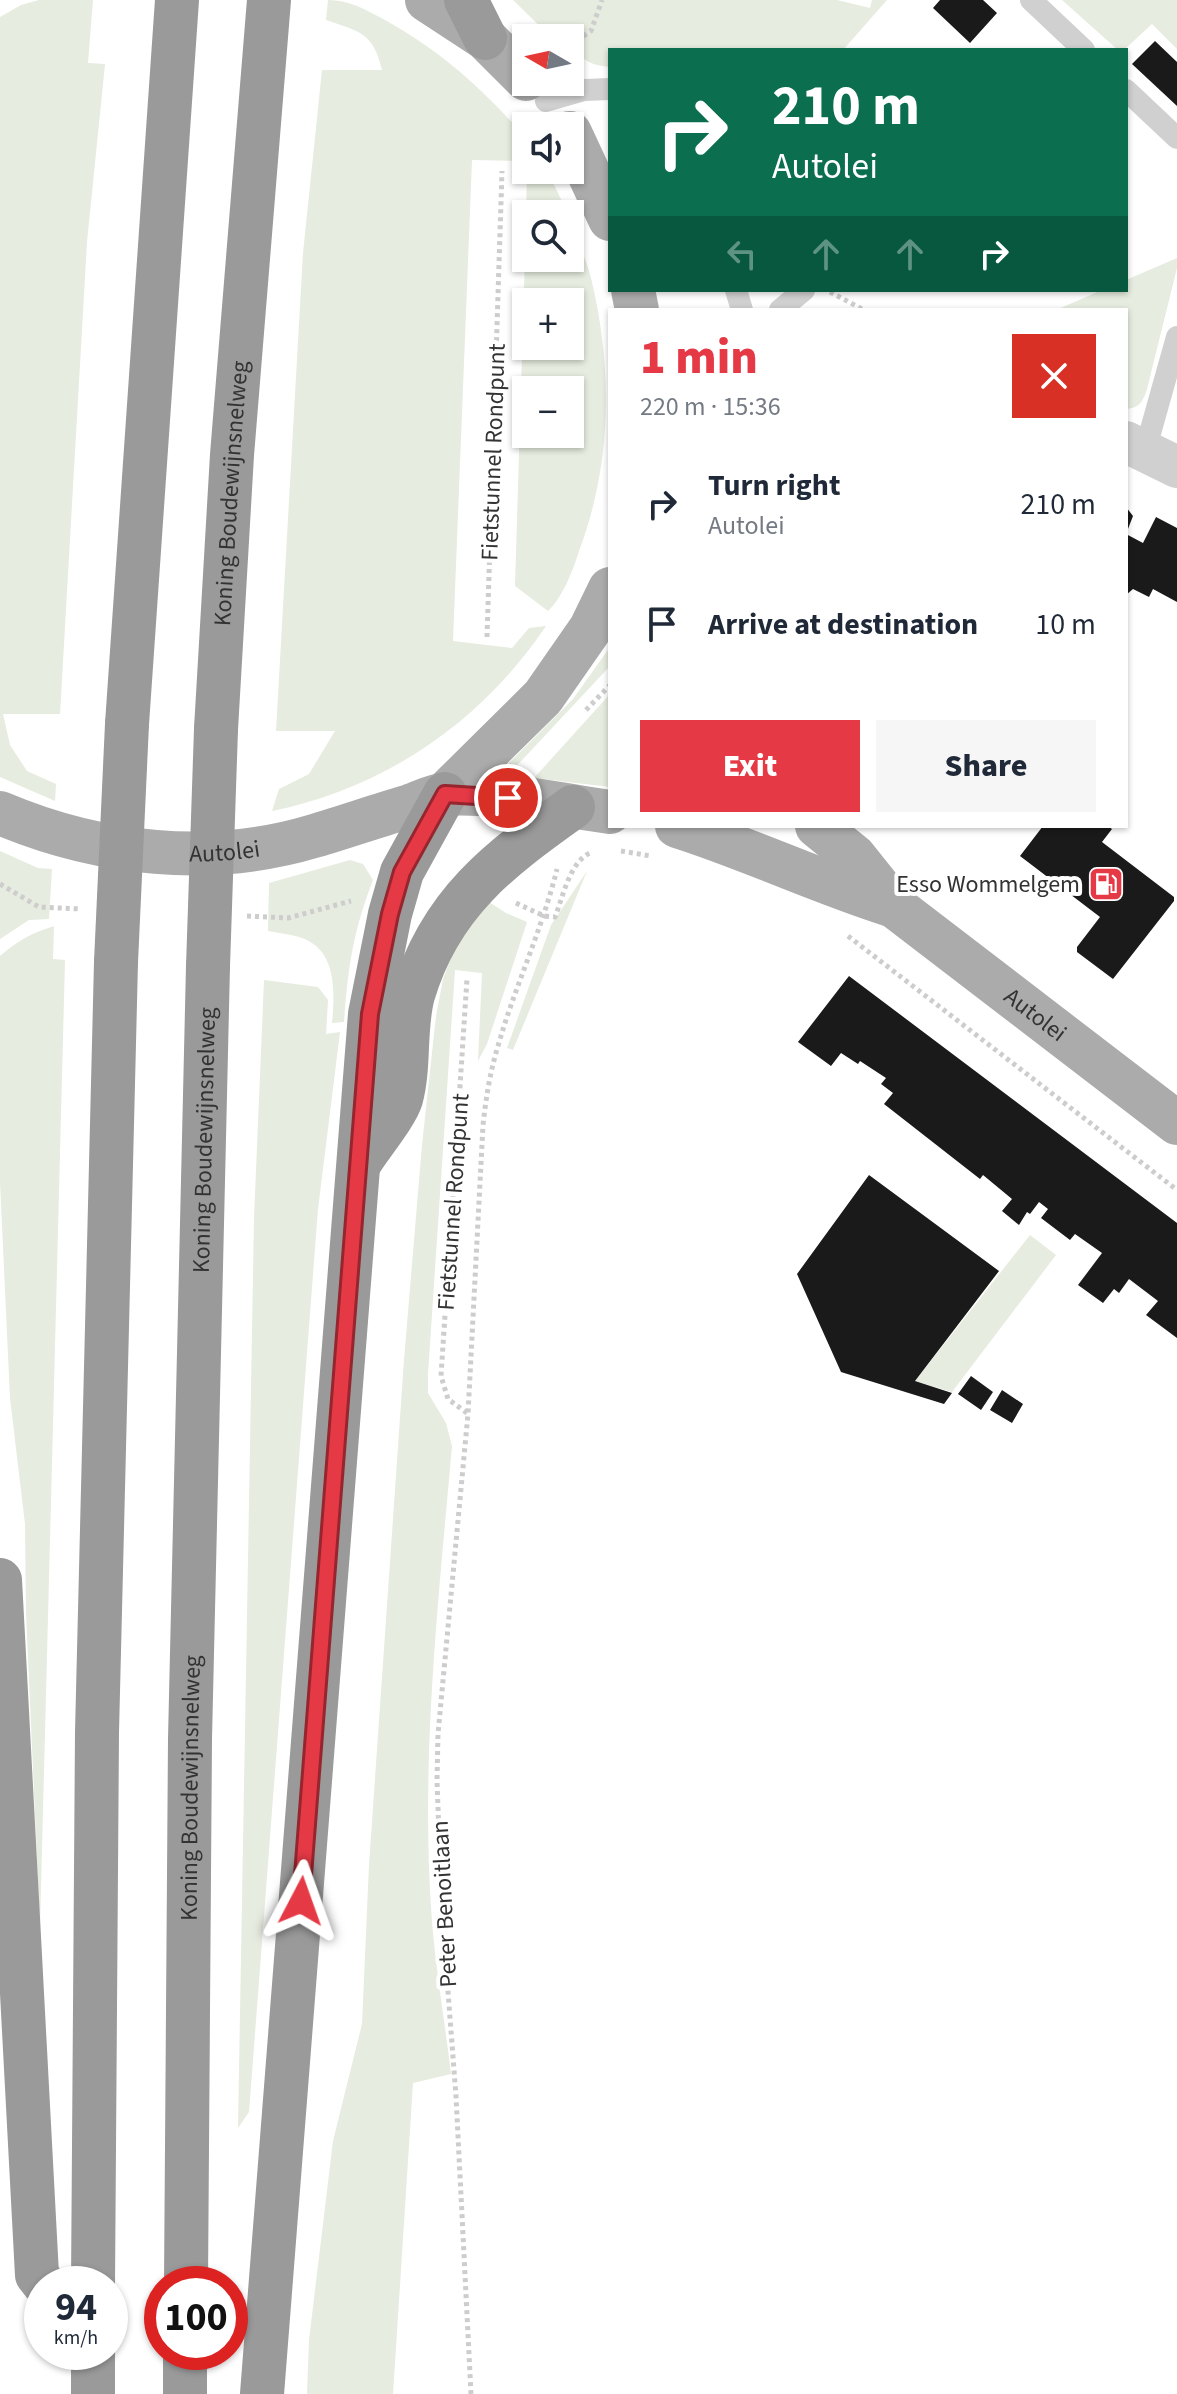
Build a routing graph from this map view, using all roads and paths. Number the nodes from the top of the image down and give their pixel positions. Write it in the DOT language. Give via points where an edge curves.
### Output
graph roads {
  1 [pos="177,0"];
  2 [pos="269,0"];
  3 [pos="427,0"];
  4 [pos="602,0"];
  5 [pos="1031,0"];
  6 [pos="475,19"];
  7 [pos="584,36"];
  8 [pos="1082,48"];
  9 [pos="608,89"];
  10 [pos="1128,92"];
  11 [pos="547,104"];
  12 [pos="1177,138"];
  13 [pos="502,171"];
  14 [pos="608,215"];
  15 [pos="802,292"];
  16 [pos="830,292"];
  17 [pos="782,308"];
  18 [pos="860,308"];
  19 [pos="1177,337"];
  20 [pos="1149,453"];
  21 [pos="608,593"];
  22 [pos="487,637"];
  23 [pos="445,794"];
  24 [pos="0,813"];
  25 [pos="819,828"];
  26 [pos="598,830"];
  27 [pos="670,842"];
  28 [pos="894,906"];
  29 [pos="838,929"];
  30 [pos="467,979"];
  31 [pos="1177,1123"];
  32 [pos="357,1166"];
  33 [pos="1177,1190"];
  34 [pos="468,1414"];
  35 [pos="0,1580"];
  36 [pos="37,2266"];
  37 [pos="93,2266"];
  38 [pos="186,2266"];
  39 [pos="93,2370"];
  40 [pos="185,2370"];
  41 [pos="93,2394"];
  42 [pos="185,2394"];
  43 [pos="262,2394"];
  44 [pos="471,2394"];
  1 -- 37 [label="highway, bridge" via="127,724 116,962 97,1732"];
  2 -- 38 [label="highway, Koning Boudewijnsnelweg, bridge" via="216,729 190,1739"];
  3 -- 6 [label="main road"];
  4 -- 7 [label="path" via="591,31"];
  5 -- 8 [label="lane"];
  6 -- 11 [label="main road"];
  9 -- 11 [label="lane" via="584,90"];
  10 -- 12 [label="lane"];
  11 -- 14 [label="main road"];
  13 -- 22 [label="path, Fietstunnel Rondpunt"];
  15 -- 17 [label="lane"];
  16 -- 18 [label="path"];
  19 -- 20 [label="lane"];
  21 -- 23 [label="main road, Autolei" via="591,628 543,697"];
  23 -- 24 [label="main road, Autolei" via="312,837 247,851 200,854 92,843"];
  23 -- 26 [label="main road, Autolei" via="508,798"];
  23 -- 32 [label="highway" via="402,872 390,914 370,1014"];
  25 -- 28 [label="main road, Autolei" via="854,856"];
  26 -- 27 [label="path"];
  26 -- 32 [label="highway" via="500,860 458,904 413,996 400,1100"];
  26 -- 34 [label="path, Peter Benoitlaan" via="575,866 555,917 544,916 488,1084"];
  27 -- 28 [label="main road, Autolei" via="719,839"];
  28 -- 31 [label="main road, Autolei"];
  29 -- 33 [label="path"];
  30 -- 34 [label="path, Fietstunnel Rondpunt" via="441,1376 448,1399"];
  32 -- 43 [label="highway"];
  34 -- 44 [label="path, Peter Benoitlaan" via="437,1781"];
  35 -- 36 [label="highway"];
  39 -- 41 [label="highway"];
  40 -- 42 [label="highway"];
}
